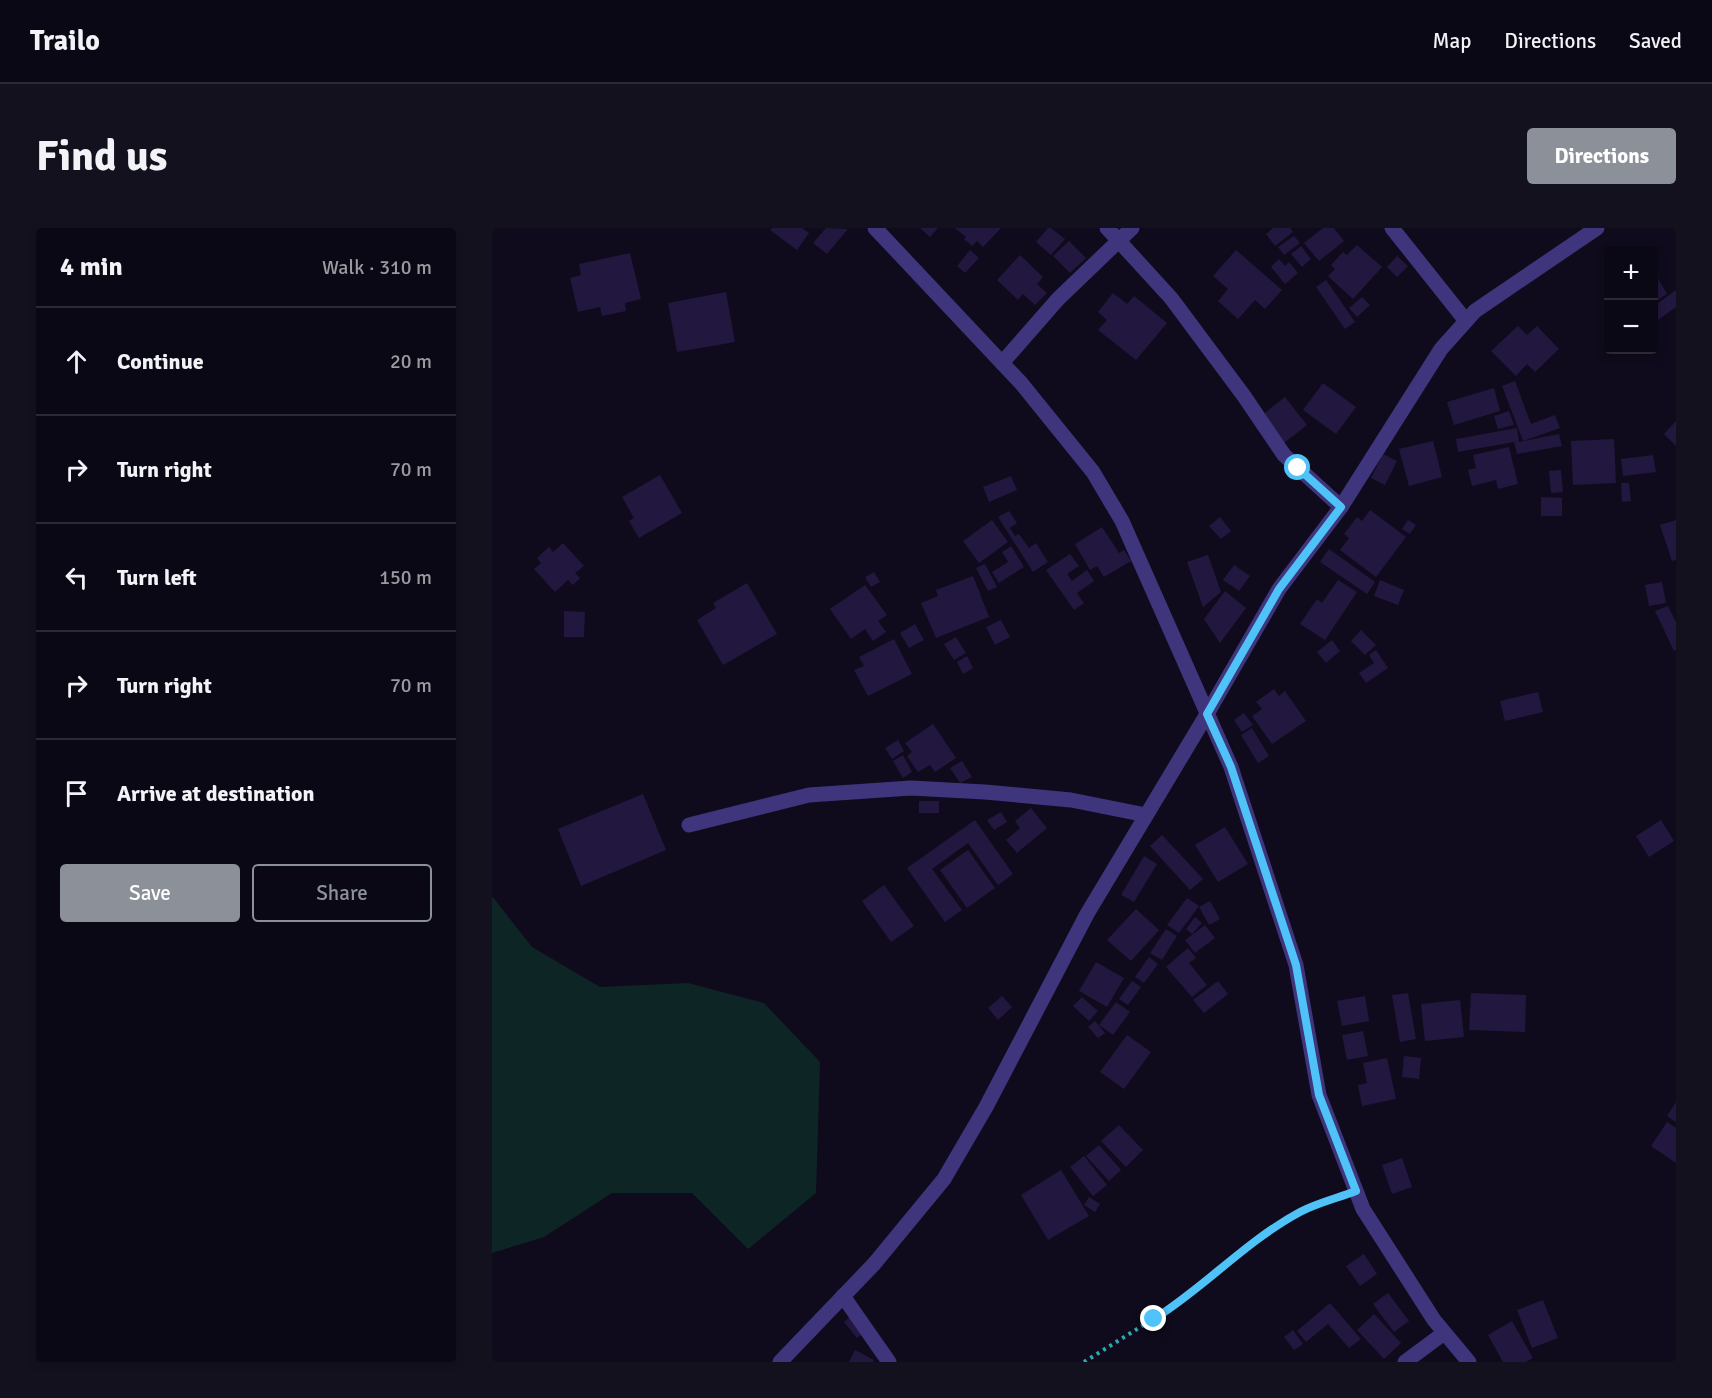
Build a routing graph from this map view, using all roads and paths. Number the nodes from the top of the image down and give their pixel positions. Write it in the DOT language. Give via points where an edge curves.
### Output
graph roads {
  1 [pos="875,228"];
  2 [pos="1107,228"];
  3 [pos="1132,228"];
  4 [pos="1392,228"];
  5 [pos="1597,228"];
  6 [pos="1118,240"];
  7 [pos="1466,321"];
  8 [pos="1002,363"];
  9 [pos="1341,507"];
  10 [pos="1207,714"];
  11 [pos="1146,815"];
  12 [pos="689,825"];
  13 [pos="1356,1191"];
  14 [pos="843,1296"];
  15 [pos="1444,1333"];
  16 [pos="780,1362"];
  17 [pos="889,1362"];
  18 [pos="1084,1362"];
  19 [pos="1405,1362"];
  20 [pos="1469,1362"];
  1 -- 8 [label="street"];
  2 -- 6 [label="street"];
  3 -- 6 [label="street"];
  4 -- 7 [label="street"];
  5 -- 7 [label="street" via="1474,311"];
  6 -- 8 [label="street" via="1058,299"];
  6 -- 9 [label="street" via="1171,298 1284,455"];
  7 -- 9 [label="street" via="1441,349"];
  8 -- 10 [label="street" via="1093,472 1122,521"];
  9 -- 10 [label="street" via="1279,589"];
  10 -- 11 [label="street"];
  10 -- 13 [label="street" via="1231,767 1296,965 1319,1095"];
  11 -- 12 [label="street" via="1071,800 911,788 809,795"];
  11 -- 14 [label="street" via="1087,914 944,1179"];
  13 -- 15 [label="street" via="1363,1209"];
  13 -- 18 [label="path" via="1301,1212 1244,1249 1171,1308"];
  14 -- 16 [label="street"];
  14 -- 17 [label="street"];
  15 -- 19 [label="street"];
  15 -- 20 [label="street"];
}
